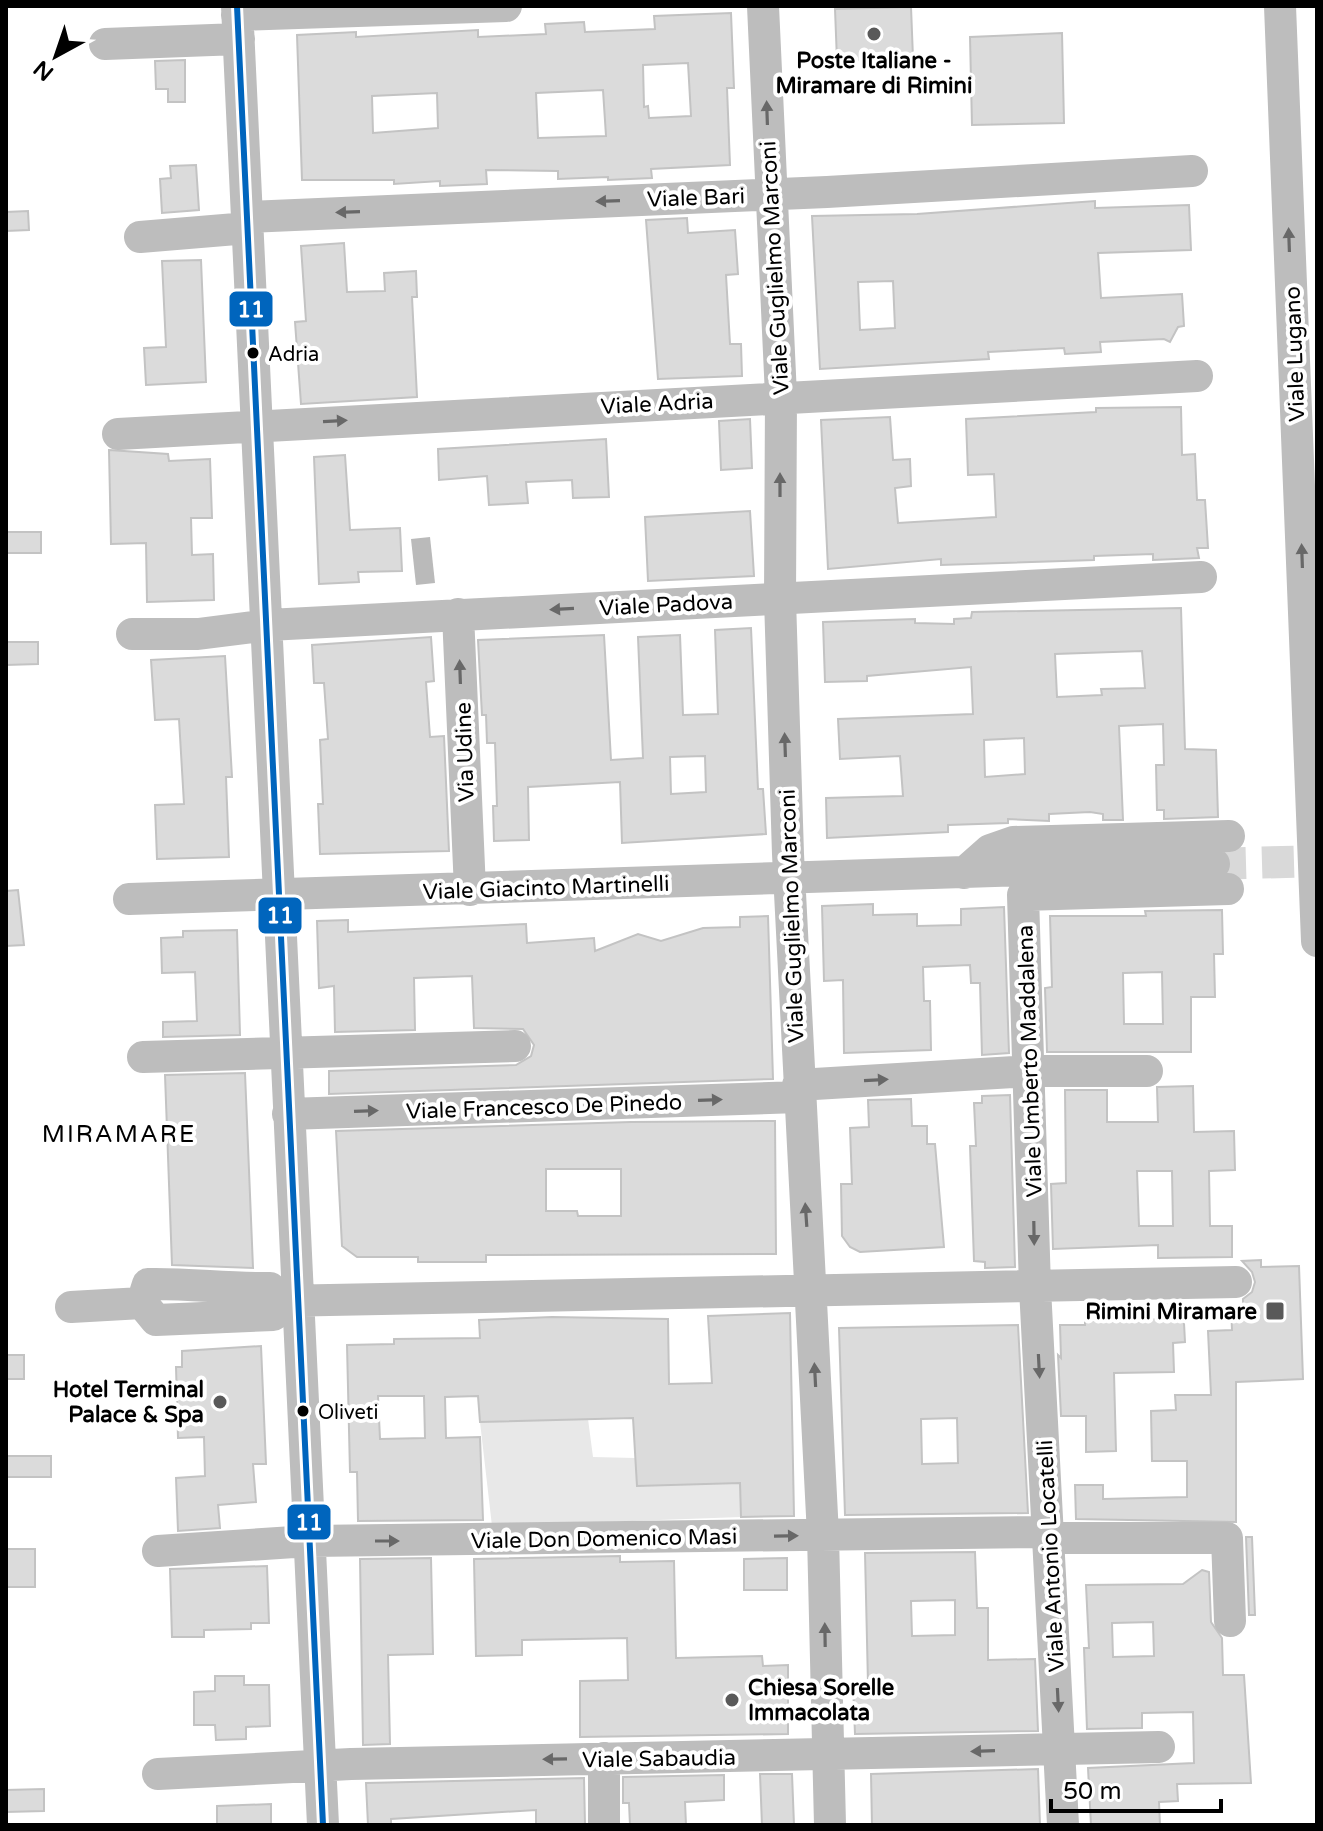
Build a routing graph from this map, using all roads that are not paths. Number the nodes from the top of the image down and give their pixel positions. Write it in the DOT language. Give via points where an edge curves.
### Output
graph roads {
  1 [pos="506,6"];
  2 [pos="763,6"];
  3 [pos="1280,6"];
  4 [pos="238,20"];
  5 [pos="105,44"];
  6 [pos="1192,171"];
  7 [pos="769,194"];
  8 [pos="247,223"];
  9 [pos="140,237"];
  10 [pos="1197,376"];
  11 [pos="781,396"];
  12 [pos="257,425"];
  13 [pos="118,434"];
  14 [pos="1201,577"];
  15 [pos="780,599"];
  16 [pos="458,614"];
  17 [pos="268,625"];
  18 [pos="132,634"];
  19 [pos="1315,830"];
  20 [pos="1224,863"];
  21 [pos="790,879"];
  22 [pos="470,890"];
  23 [pos="1316,892"];
  24 [pos="278,893"];
  25 [pos="129,899"];
  26 [pos="1317,941"];
  27 [pos="515,1046"];
  28 [pos="285,1051"];
  29 [pos="143,1057"];
  30 [pos="1030,1071"];
  31 [pos="1147,1071"];
  32 [pos="799,1091"];
  33 [pos="288,1114"];
  34 [pos="1236,1282"];
  35 [pos="1035,1288"];
  36 [pos="811,1293"];
  37 [pos="288,1300"];
  38 [pos="71,1307"];
  39 [pos="823,1535"];
  40 [pos="1048,1538"];
  41 [pos="309,1541"];
  42 [pos="158,1551"];
  43 [pos="1230,1621"];
  44 [pos="1159,1747"];
  45 [pos="1061,1748"];
  46 [pos="827,1755"];
  47 [pos="604,1758"];
  48 [pos="320,1766"];
  49 [pos="158,1774"];
  50 [pos="323,1825"];
  51 [pos="604,1825"];
  52 [pos="830,1825"];
  53 [pos="1063,1825"];
  1 -- 4 [label="street"];
  7 -- 2 [label="street, Viale Guglielmo Marconi, one-way"];
  19 -- 3 [label="street, Viale Lugano, one-way"];
  4 -- 5 [label="street"];
  4 -- 8 [label="street"];
  6 -- 7 [label="street, Viale Bari"];
  7 -- 8 [label="street, Viale Bari, one-way"];
  7 -- 11 [label="street, Viale Guglielmo Marconi"];
  8 -- 9 [label="street, Viale Bari"];
  8 -- 12 [label="street"];
  10 -- 11 [label="street, Viale Adria"];
  12 -- 11 [label="street, Viale Adria, one-way"];
  15 -- 11 [label="street, Viale Guglielmo Marconi, one-way"];
  12 -- 13 [label="street, Viale Adria"];
  12 -- 17 [label="street"];
  14 -- 15 [label="street, Viale Padova"];
  15 -- 16 [label="street, Viale Padova, one-way"];
  21 -- 15 [label="street, Viale Guglielmo Marconi, one-way"];
  16 -- 17 [label="street, Viale Padova"];
  22 -- 16 [label="street, Via Udine, one-way"];
  17 -- 18 [label="street, Viale Padova" via="198,634"];
  17 -- 24 [label="street"];
  19 -- 23 [label="street, Viale Lugano"];
  20 -- 21 [label="street, Viale Giacinto Martinelli"];
  20 -- 30 [label="street, Viale Umberto Maddalena" via="1023,895"];
  21 -- 22 [label="street, Viale Giacinto Martinelli"];
  21 -- 32 [label="street, Viale Guglielmo Marconi"];
  22 -- 24 [label="street, Viale Giacinto Martinelli"];
  23 -- 26 [label="street, Viale Lugano"];
  24 -- 25 [label="street, Viale Giacinto Martinelli"];
  24 -- 28 [label="street"];
  27 -- 28 [label="street"];
  28 -- 29 [label="street"];
  28 -- 33 [label="street"];
  30 -- 31 [label="street, Viale Francesco De Pinedo"];
  32 -- 30 [label="street, Viale Francesco De Pinedo, one-way"];
  30 -- 35 [label="street, Viale Umberto Maddalena, one-way"];
  33 -- 32 [label="street, Viale Francesco De Pinedo, one-way"];
  36 -- 32 [label="street, Viale Guglielmo Marconi, one-way"];
  33 -- 37 [label="street"];
  34 -- 35 [label="street"];
  35 -- 36 [label="street"];
  35 -- 40 [label="street, Viale Antonio Locatelli, one-way"];
  36 -- 37 [label="street"];
  39 -- 36 [label="street, Viale Guglielmo Marconi, one-way"];
  37 -- 38 [label="street" via="270,1288 238,1302 186,1283 148,1284 142,1303"];
  37 -- 41 [label="street"];
  39 -- 40 [label="street, Viale Don Domenico Masi" via="1035,1532"];
  41 -- 39 [label="street, Viale Don Domenico Masi, one-way"];
  46 -- 39 [label="street, Viale Guglielmo Marconi, one-way"];
  40 -- 43 [label="street, Viale Don Domenico Masi" via="1227,1538"];
  40 -- 45 [label="street, Viale Antonio Locatelli, one-way"];
  41 -- 42 [label="street, Viale Don Domenico Masi"];
  41 -- 48 [label="street"];
  44 -- 45 [label="street, Viale Sabaudia"];
  45 -- 46 [label="street, Viale Sabaudia, one-way"];
  45 -- 53 [label="street, Viale Antonio Locatelli"];
  46 -- 47 [label="street, Viale Sabaudia"];
  46 -- 52 [label="street, Viale Guglielmo Marconi"];
  47 -- 48 [label="street, Viale Sabaudia, one-way"];
  47 -- 51 [label="street"];
  48 -- 49 [label="street, Viale Sabaudia"];
  48 -- 50 [label="street"];
}
